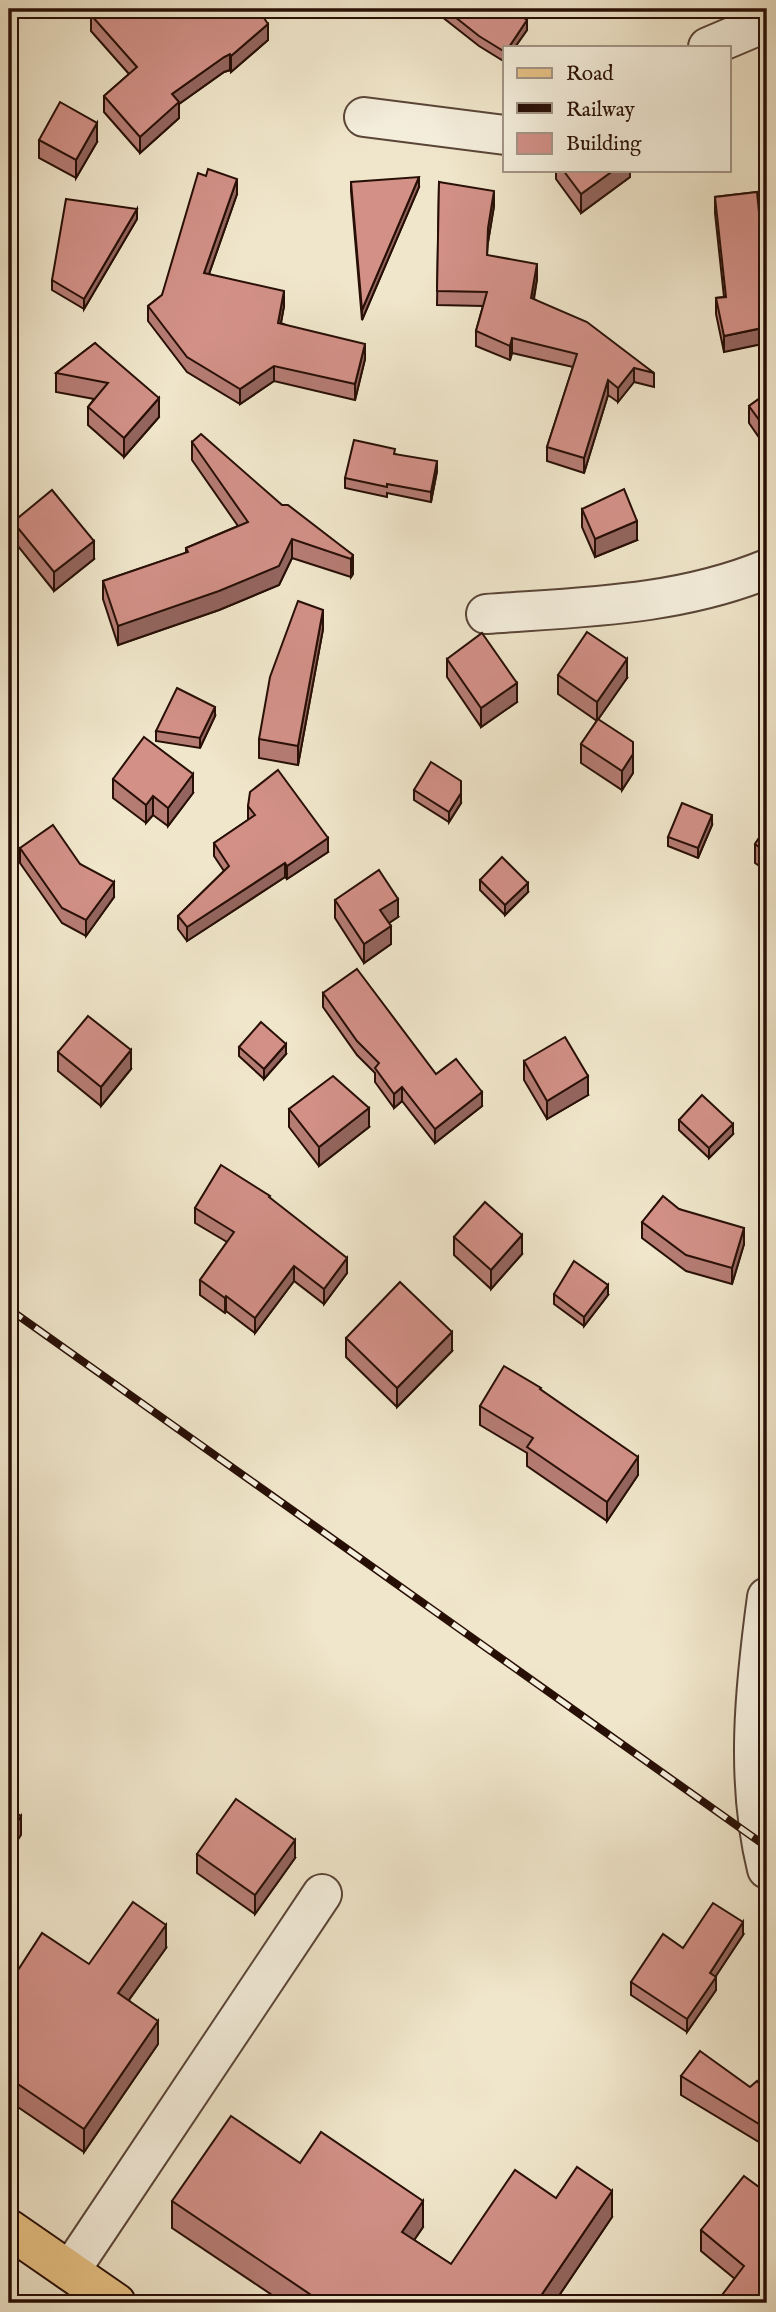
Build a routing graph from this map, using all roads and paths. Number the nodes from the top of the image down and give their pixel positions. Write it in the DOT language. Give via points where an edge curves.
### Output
graph roads {
  1 [pos="767,22"];
  2 [pos="710,46"];
  3 [pos="364,117"];
  4 [pos="503,135"];
  5 [pos="767,569"];
  6 [pos="486,614"];
  7 [pos="767,1597"];
  8 [pos="767,1869"];
  9 [pos="322,1894"];
  10 [pos="9,2229"];
  11 [pos="70,2271"];
  12 [pos="117,2303"];
  1 -- 2 [label="street"];
  3 -- 4 [label="street"];
  5 -- 6 [label="street" via="709,589 653,601"];
  7 -- 8 [label="street" via="753,1755 760,1842"];
  9 -- 11 [label="street"];
  10 -- 11 [label="main road"];
  11 -- 12 [label="main road"];
}
